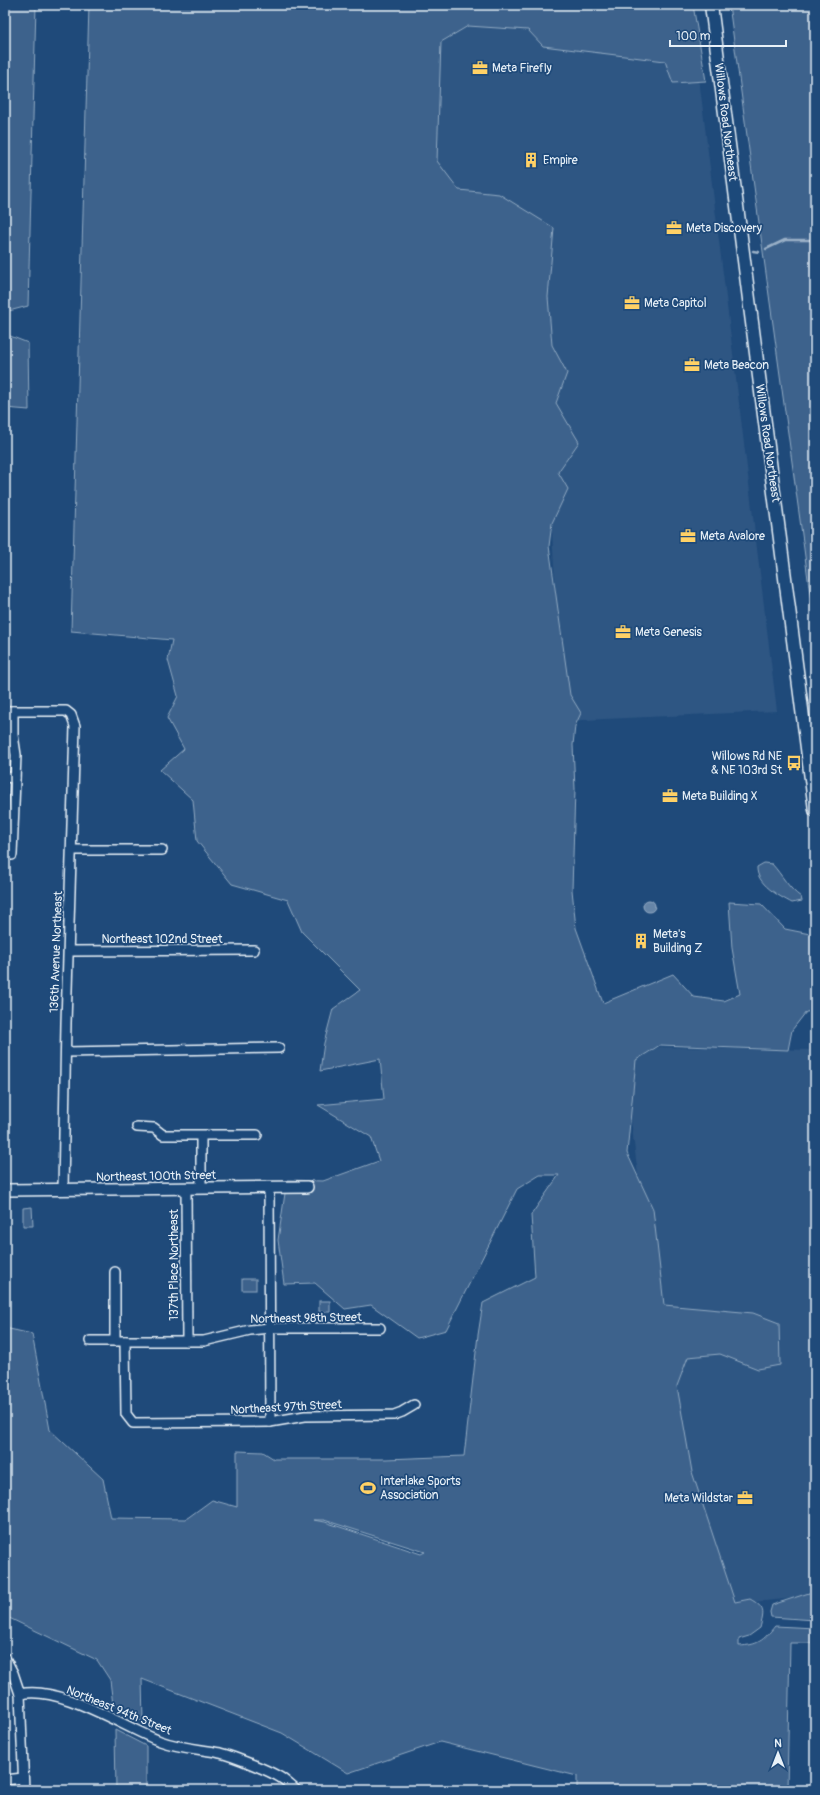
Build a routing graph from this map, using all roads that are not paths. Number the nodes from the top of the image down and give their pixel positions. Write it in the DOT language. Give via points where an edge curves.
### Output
graph roads {
  1 [pos="711,5"];
  2 [pos="9,711"];
  3 [pos="5,778"];
  4 [pos="15,778"];
  5 [pos="815,810"];
  6 [pos="72,850"];
  7 [pos="162,850"];
  8 [pos="5,854"];
  9 [pos="254,950"];
  10 [pos="69,951"];
  11 [pos="279,1048"];
  12 [pos="66,1052"];
  13 [pos="137,1127"];
  14 [pos="201,1136"];
  15 [pos="257,1136"];
  16 [pos="307,1187"];
  17 [pos="186,1188"];
  18 [pos="201,1188"];
  19 [pos="268,1188"];
  20 [pos="5,1190"];
  21 [pos="63,1190"];
  22 [pos="115,1272"];
  23 [pos="270,1328"];
  24 [pos="380,1328"];
  25 [pos="90,1341"];
  26 [pos="115,1341"];
  27 [pos="126,1341"];
  28 [pos="187,1341"];
  29 [pos="414,1405"];
  30 [pos="270,1422"];
  31 [pos="5,1658"];
  32 [pos="20,1694"];
  33 [pos="23,1778"];
  34 [pos="5,1780"];
  35 [pos="24,1790"];
  36 [pos="296,1790"];
  1 -- 5 [label="main road, Willows Road Northeast"];
  2 -- 4 [label="street" via="16,756"];
  2 -- 6 [label="street, 136th Avenue Northeast" via="66,711 71,715 75,726"];
  3 -- 4 [label="street"];
  4 -- 8 [label="street" via="12,855"];
  6 -- 7 [label="street"];
  6 -- 10 [label="street, 136th Avenue Northeast"];
  9 -- 10 [label="street, Northeast 102nd Street"];
  10 -- 12 [label="street, 136th Avenue Northeast"];
  11 -- 12 [label="street"];
  12 -- 21 [label="street, 136th Avenue Northeast"];
  13 -- 14 [label="street" via="154,1128 163,1135"];
  14 -- 15 [label="street"];
  14 -- 18 [label="street"];
  16 -- 19 [label="street, Northeast 100th Street"];
  17 -- 18 [label="street, Northeast 100th Street"];
  17 -- 21 [label="street, Northeast 100th Street"];
  17 -- 28 [label="street, 137th Place Northeast"];
  18 -- 19 [label="street, Northeast 100th Street"];
  19 -- 23 [label="street"];
  20 -- 21 [label="street, Northeast 100th Street"];
  22 -- 26 [label="street"];
  23 -- 24 [label="street, Northeast 98th Street"];
  23 -- 28 [label="street, Northeast 98th Street" via="204,1341"];
  23 -- 30 [label="street"];
  25 -- 26 [label="street, Northeast 98th Street"];
  26 -- 27 [label="street, Northeast 98th Street"];
  27 -- 28 [label="street, Northeast 98th Street"];
  27 -- 30 [label="street, Northeast 97th Street" via="126,1414 133,1423"];
  29 -- 30 [label="street, Northeast 97th Street" via="394,1415 305,1416"];
  31 -- 32 [label="street"];
  32 -- 33 [label="street"];
  32 -- 36 [label="street, Northeast 94th Street" via="29,1692 59,1698 113,1718 173,1745 221,1753 284,1779"];
  33 -- 34 [label="street"];
  33 -- 35 [label="street"];
}
